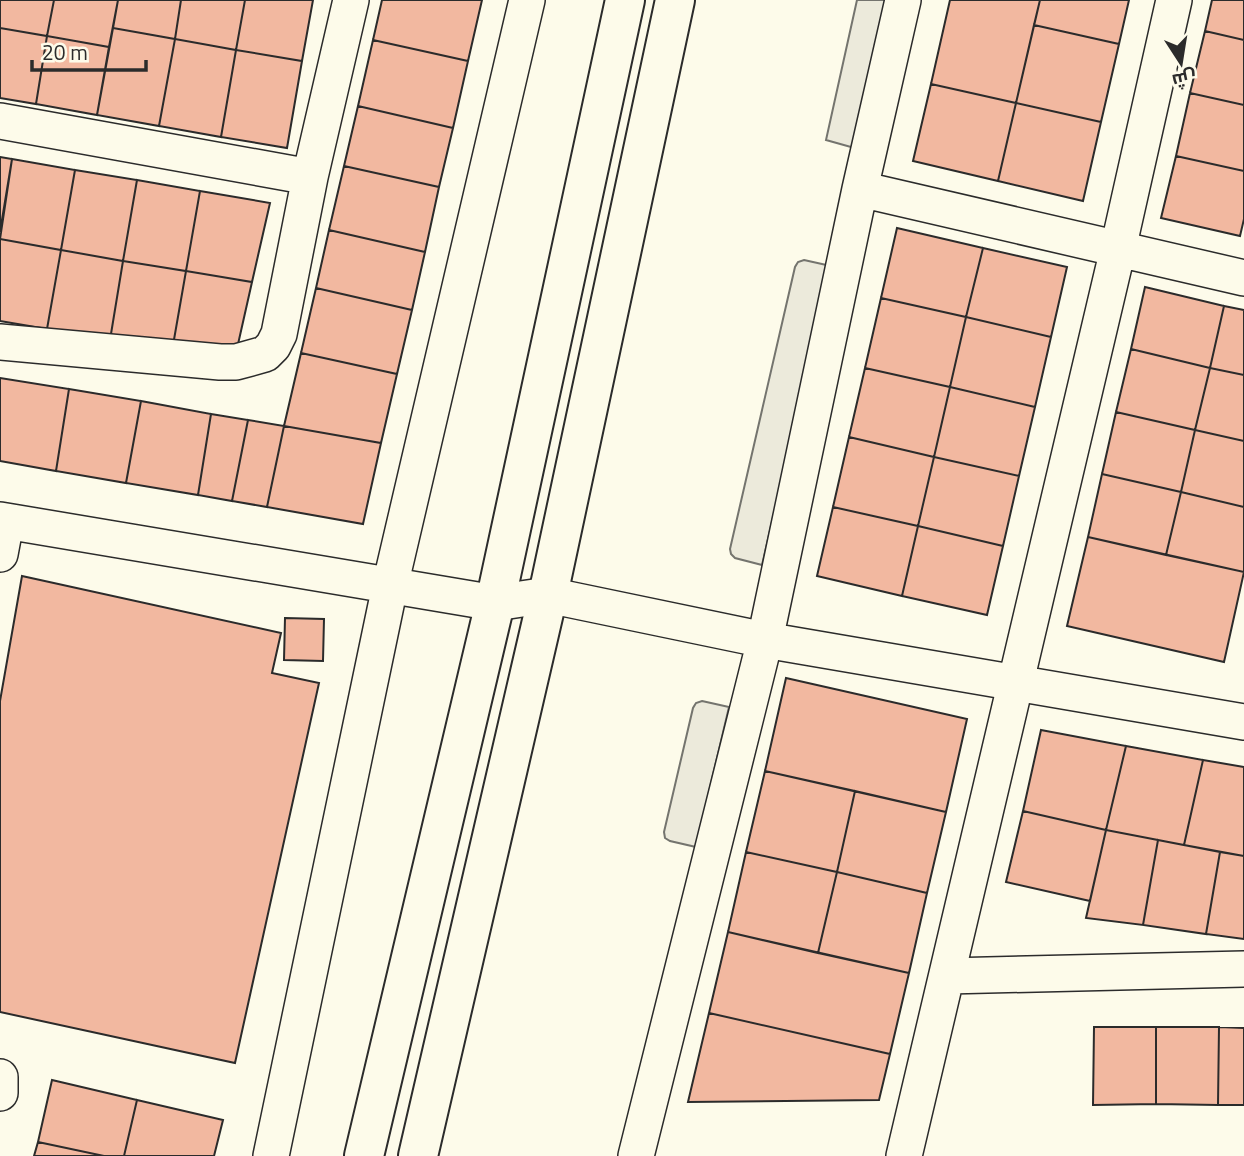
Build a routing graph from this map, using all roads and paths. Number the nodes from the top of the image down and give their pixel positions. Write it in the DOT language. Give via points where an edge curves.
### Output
graph roads {
  1 [pos="351,0"];
  2 [pos="527,0"];
  3 [pos="625,0"];
  4 [pos="675,0"];
  5 [pos="903,0"];
  6 [pos="1174,0"];
  7 [pos="0,121"];
  8 [pos="310,177"];
  9 [pos="860,189"];
  10 [pos="1118,249"];
  11 [pos="1244,278"];
  12 [pos="0,342"];
  13 [pos="2,532"];
  14 [pos="390,586"];
  15 [pos="548,595"];
  16 [pos="495,603"];
  17 [pos="765,640"];
  18 [pos="1015,681"];
  19 [pos="1244,722"];
  20 [pos="1244,969"];
  21 [pos="947,976"];
  22 [pos="0,1077"];
  23 [pos="0,1093"];
  24 [pos="271,1156"];
  25 [pos="364,1156"];
  26 [pos="418,1156"];
  27 [pos="636,1156"];
  28 [pos="904,1156"];
  1 -- 8 [label="street"];
  2 -- 14 [label="street"];
  3 -- 16 [label="highway"];
  4 -- 15 [label="highway"];
  5 -- 9 [label="street"];
  6 -- 10 [label="street"];
  7 -- 8 [label="street"];
  8 -- 12 [label="street" via="283,321 265,354 219,362"];
  9 -- 10 [label="street"];
  9 -- 17 [label="street"];
  10 -- 11 [label="street"];
  10 -- 18 [label="street"];
  13 -- 14 [label="street"];
  14 -- 16 [label="street"];
  14 -- 24 [label="street"];
  15 -- 16 [label="street"];
  15 -- 17 [label="street"];
  15 -- 26 [label="highway"];
  16 -- 25 [label="highway"];
  17 -- 18 [label="street"];
  17 -- 27 [label="street"];
  18 -- 19 [label="street"];
  18 -- 21 [label="street"];
  20 -- 21 [label="street"];
  21 -- 28 [label="street"];
  22 -- 23 [label="street"];
}
